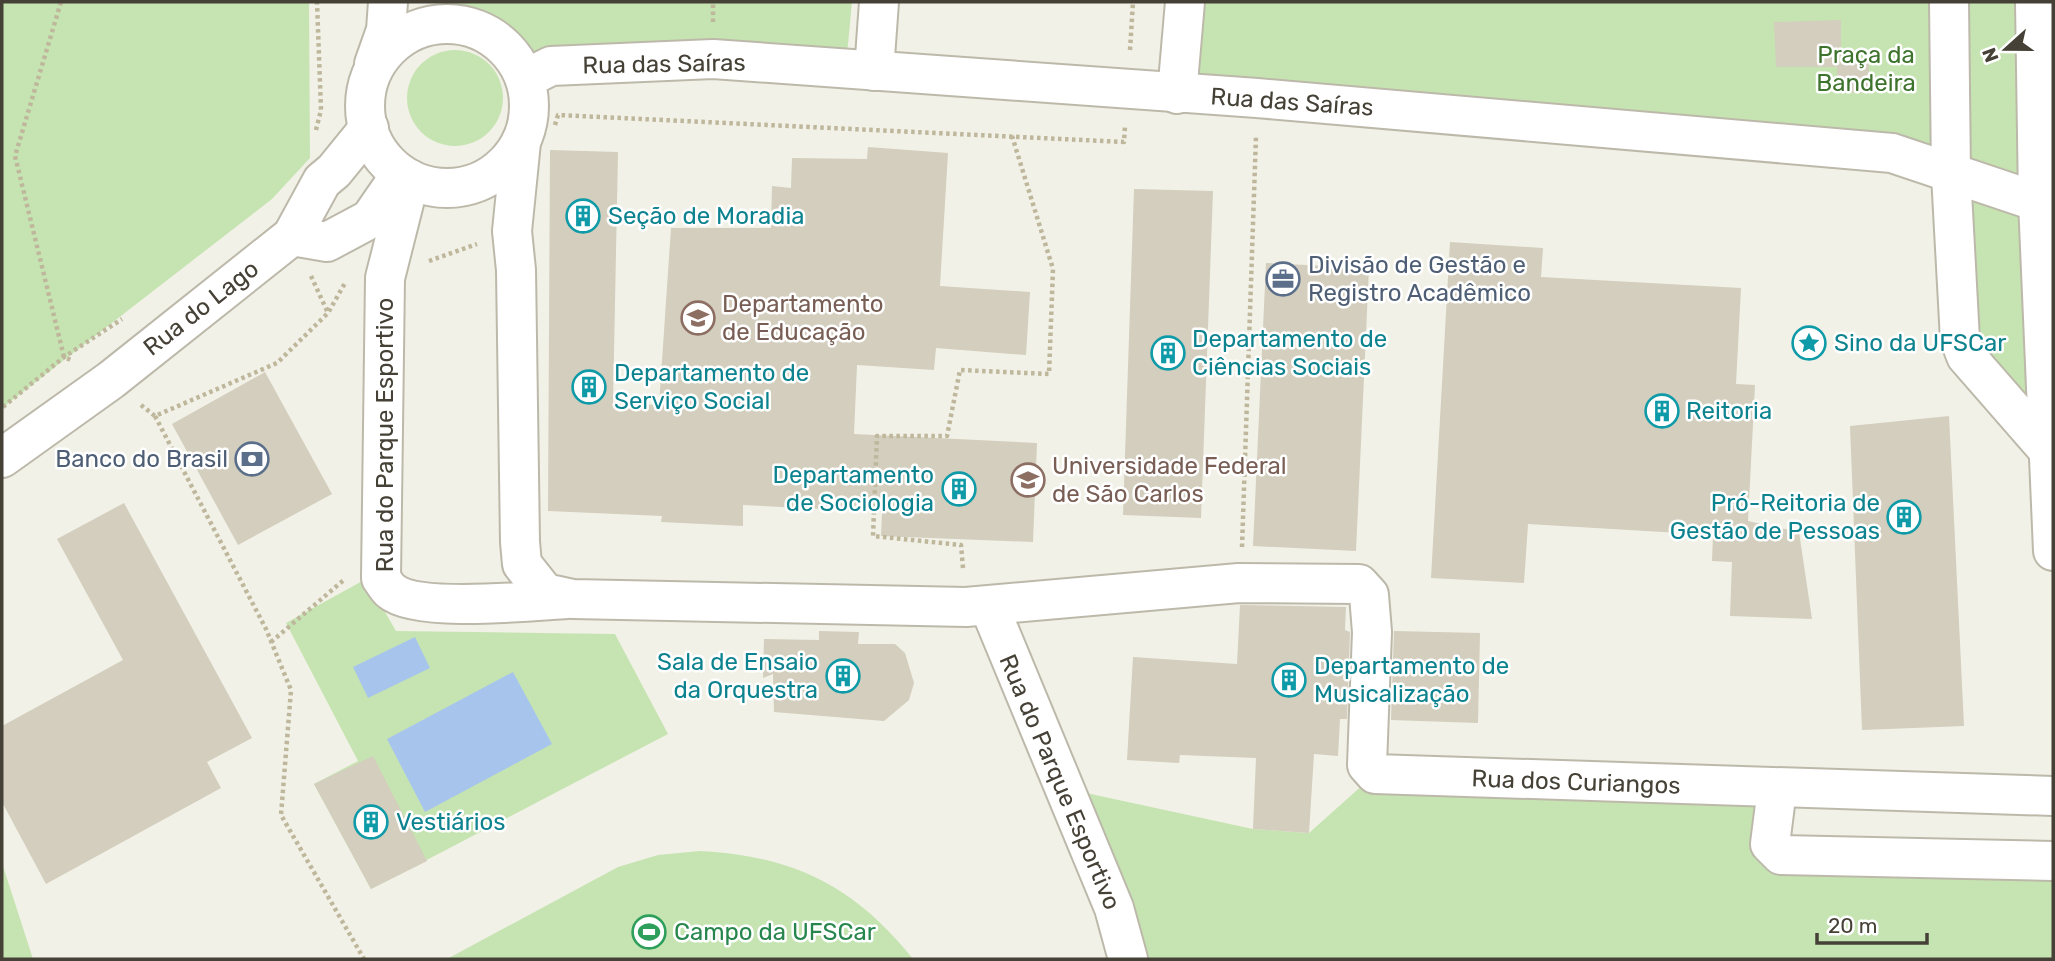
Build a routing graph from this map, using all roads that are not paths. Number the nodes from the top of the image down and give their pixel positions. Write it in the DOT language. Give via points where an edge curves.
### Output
graph roads {
  1 [pos="388,2"];
  2 [pos="442,2"];
  3 [pos="879,2"];
  4 [pos="1185,2"];
  5 [pos="1949,2"];
  6 [pos="2035,2"];
  7 [pos="475,28"];
  8 [pos="373,70"];
  9 [pos="874,71"];
  10 [pos="525,79"];
  11 [pos="1177,94"];
  12 [pos="369,128"];
  13 [pos="537,135"];
  14 [pos="1951,174"];
  15 [pos="405,176"];
  16 [pos="2046,204"];
  17 [pos="292,236"];
  18 [pos="2048,450"];
  19 [pos="2,458"];
  20 [pos="2053,551"];
  21 [pos="573,599"];
  22 [pos="977,607"];
  23 [pos="1777,789"];
  24 [pos="2053,796"];
  25 [pos="2053,861"];
  26 [pos="1128,959"];
  1 -- 8 [label="street" via="386,30"];
  2 -- 7 [label="street"];
  3 -- 9 [label="street"];
  4 -- 11 [label="street"];
  5 -- 14 [label="street"];
  6 -- 16 [label="street"];
  7 -- 8 [label="street" via="452,23 417,30 387,50"];
  7 -- 10 [label="street" via="514,57"];
  8 -- 12 [label="street" via="366,93"];
  9 -- 10 [label="street, Rua das Saíras" via="713,59 551,66"];
  9 -- 11 [label="street, Rua das Saíras"];
  10 -- 13 [label="street" via="528,111"];
  11 -- 14 [label="street, Rua das Saíras" via="1892,153"];
  12 -- 15 [label="street" via="381,154"];
  12 -- 17 [label="street, Rua do Lago" via="322,181"];
  13 -- 15 [label="street" via="492,174 473,184 430,186"];
  13 -- 21 [label="street" via="512,231 522,564 545,593"];
  14 -- 16 [label="street, Rua das Saíras"];
  14 -- 18 [label="street" via="1963,348"];
  15 -- 17 [label="street" via="370,219 327,242"];
  15 -- 21 [label="street, Rua do Parque Esportivo" via="385,278 381,578 391,592 405,598 446,604"];
  16 -- 18 [label="street"];
  17 -- 19 [label="street, Rua do Lago" via="111,380"];
  18 -- 20 [label="street"];
  21 -- 22 [label="street"];
  22 -- 23 [label="street, Rua dos Curiangos" via="1239,583 1359,584 1369,595 1373,632 1367,765 1375,774"];
  22 -- 26 [label="street, Rua do Parque Esportivo" via="1114,908"];
  23 -- 24 [label="street, Rua dos Curiangos"];
  23 -- 25 [label="street" via="1770,844 1781,855"];
}
